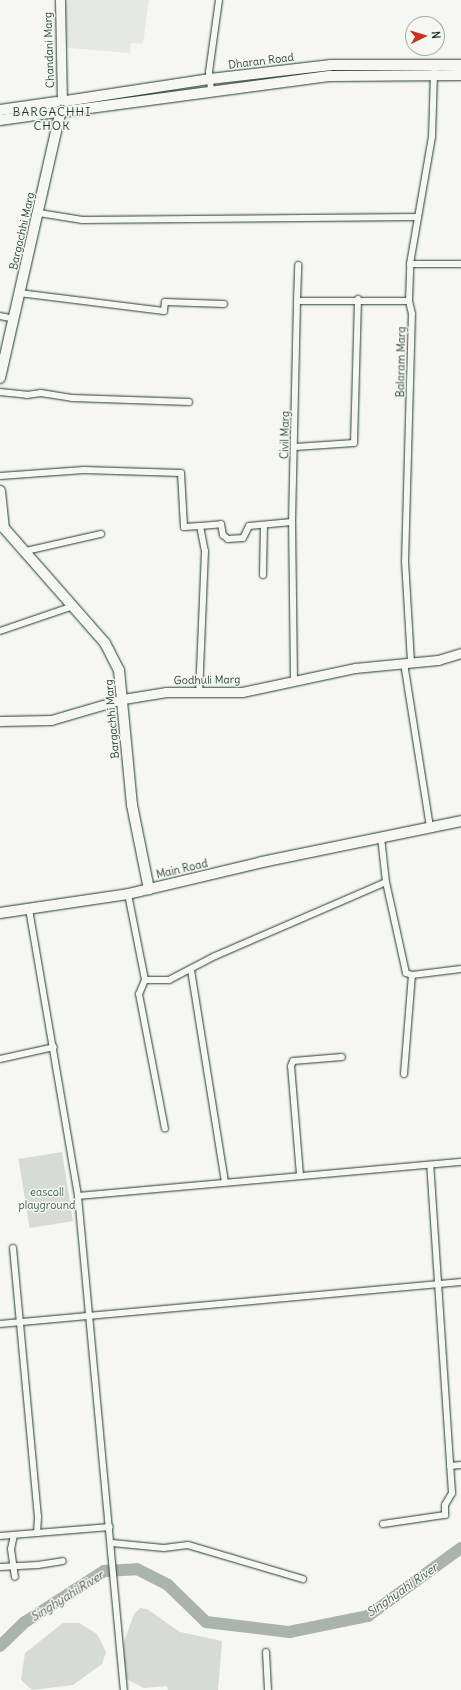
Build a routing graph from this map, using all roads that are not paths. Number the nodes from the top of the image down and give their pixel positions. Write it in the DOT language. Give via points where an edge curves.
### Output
graph roads {
  1 [pos="60,0"];
  2 [pos="219,0"];
  3 [pos="461,64"];
  4 [pos="434,65"];
  5 [pos="434,75"];
  6 [pos="461,75"];
  7 [pos="210,79"];
  8 [pos="211,90"];
  9 [pos="62,107"];
  10 [pos="0,110"];
  11 [pos="0,120"];
  12 [pos="39,212"];
  13 [pos="418,217"];
  14 [pos="410,264"];
  15 [pos="461,264"];
  16 [pos="298,265"];
  17 [pos="19,293"];
  18 [pos="358,299"];
  19 [pos="297,301"];
  20 [pos="408,301"];
  21 [pos="224,304"];
  22 [pos="0,316"];
  23 [pos="14,319"];
  24 [pos="0,378"];
  25 [pos="0,392"];
  26 [pos="190,402"];
  27 [pos="295,446"];
  28 [pos="0,476"];
  29 [pos="0,491"];
  30 [pos="292,522"];
  31 [pos="264,525"];
  32 [pos="200,526"];
  33 [pos="2,529"];
  34 [pos="101,534"];
  35 [pos="26,551"];
  36 [pos="263,575"];
  37 [pos="73,606"];
  38 [pos="0,631"];
  39 [pos="461,653"];
  40 [pos="408,662"];
  41 [pos="294,681"];
  42 [pos="199,692"];
  43 [pos="123,699"];
  44 [pos="0,721"];
  45 [pos="461,821"];
  46 [pos="461,826"];
  47 [pos="430,828"];
  48 [pos="381,839"];
  49 [pos="386,882"];
  50 [pos="149,889"];
  51 [pos="128,894"];
  52 [pos="29,908"];
  53 [pos="0,913"];
  54 [pos="461,969"];
  55 [pos="191,970"];
  56 [pos="412,975"];
  57 [pos="145,980"];
  58 [pos="54,1047"];
  59 [pos="342,1057"];
  60 [pos="0,1059"];
  61 [pos="404,1074"];
  62 [pos="165,1129"];
  63 [pos="461,1162"];
  64 [pos="430,1165"];
  65 [pos="300,1174"];
  66 [pos="225,1182"];
  67 [pos="78,1196"];
  68 [pos="13,1248"];
  69 [pos="461,1282"];
  70 [pos="436,1284"];
  71 [pos="91,1315"];
  72 [pos="20,1322"];
  73 [pos="0,1324"];
  74 [pos="461,1465"];
  75 [pos="450,1466"];
  76 [pos="383,1524"];
  77 [pos="110,1527"];
  78 [pos="37,1533"];
  79 [pos="14,1534"];
  80 [pos="0,1536"];
  81 [pos="112,1546"];
  82 [pos="63,1561"];
  83 [pos="13,1566"];
  84 [pos="0,1567"];
  85 [pos="15,1578"];
  86 [pos="303,1579"];
  87 [pos="266,1652"];
  88 [pos="124,1690"];
  89 [pos="268,1690"];
  1 -- 9 [label="main road, Chandani Marg"];
  2 -- 7 [label="street"];
  3 -- 4 [label="main road, Dharan Road"];
  4 -- 5 [label="street, Balaram Marg"];
  4 -- 7 [label="main road, Dharan Road" via="331,65"];
  5 -- 6 [label="main road, Dharan Road"];
  5 -- 8 [label="main road, Dharan Road" via="331,76"];
  5 -- 13 [label="street, Balaram Marg" via="432,137"];
  7 -- 8 [label="street"];
  7 -- 9 [label="main road, Dharan Road"];
  8 -- 9 [label="main road, Dharan Road"];
  9 -- 10 [label="main road"];
  9 -- 11 [label="main road"];
  9 -- 12 [label="main road, Bargachhi Marg"];
  12 -- 13 [label="street" via="82,220"];
  12 -- 17 [label="main road, Bargachhi Marg"];
  13 -- 14 [label="street, Balaram Marg"];
  14 -- 15 [label="street"];
  14 -- 20 [label="street, Balaram Marg"];
  16 -- 19 [label="street, Civil Marg"];
  17 -- 21 [label="street" via="164,311 165,302"];
  17 -- 23 [label="main road, Bargachhi Marg"];
  18 -- 19 [label="street"];
  18 -- 20 [label="street"];
  18 -- 27 [label="street" via="354,443"];
  19 -- 27 [label="street, Civil Marg"];
  20 -- 40 [label="street, Balaram Marg" via="412,314 405,562"];
  22 -- 23 [label="street"];
  23 -- 24 [label="main road, Bargachhi Marg"];
  25 -- 26 [label="street" via="27,395 41,392 72,398"];
  27 -- 30 [label="street, Civil Marg"];
  28 -- 32 [label="street" via="84,470 181,472 184,527"];
  29 -- 33 [label="main road, Bargachhi Marg"];
  30 -- 31 [label="street"];
  30 -- 41 [label="street, Civil Marg"];
  31 -- 32 [label="street" via="249,526 243,538 228,538 223,535 221,524"];
  31 -- 36 [label="street"];
  32 -- 42 [label="street" via="205,551"];
  33 -- 35 [label="main road, Bargachhi Marg"];
  34 -- 35 [label="street"];
  35 -- 37 [label="main road, Bargachhi Marg"];
  37 -- 38 [label="street"];
  37 -- 43 [label="main road, Bargachhi Marg" via="108,650 119,670"];
  39 -- 40 [label="main road, Godhuli Marg" via="438,660"];
  40 -- 41 [label="main road, Godhuli Marg" via="355,668"];
  40 -- 47 [label="street, Balaram Marg"];
  41 -- 42 [label="main road, Godhuli Marg" via="242,692"];
  42 -- 43 [label="main road, Godhuli Marg" via="166,692"];
  43 -- 44 [label="main road, Godhuli Marg" via="51,720"];
  43 -- 50 [label="main road, Bargachhi Marg" via="132,805"];
  45 -- 47 [label="main road, Main Road"];
  46 -- 48 [label="main road, Main Road"];
  47 -- 48 [label="main road, Main Road"];
  48 -- 49 [label="street"];
  48 -- 50 [label="main road, Main Road"];
  49 -- 55 [label="street" via="215,956"];
  49 -- 56 [label="street" via="406,973"];
  50 -- 51 [label="main road, Main Road"];
  51 -- 52 [label="main road, Main Road"];
  51 -- 57 [label="street"];
  52 -- 53 [label="main road, Main Road"];
  52 -- 58 [label="street"];
  54 -- 56 [label="street"];
  55 -- 57 [label="street" via="169,980"];
  55 -- 66 [label="street"];
  56 -- 61 [label="street"];
  57 -- 62 [label="street" via="139,994"];
  58 -- 60 [label="street"];
  58 -- 67 [label="street"];
  59 -- 65 [label="street" via="293,1061 291,1066"];
  63 -- 64 [label="street"];
  64 -- 65 [label="street"];
  64 -- 70 [label="street"];
  65 -- 66 [label="street"];
  66 -- 67 [label="street"];
  67 -- 71 [label="street"];
  68 -- 72 [label="street"];
  69 -- 70 [label="street"];
  70 -- 71 [label="street"];
  70 -- 75 [label="street"];
  71 -- 72 [label="street"];
  71 -- 77 [label="street"];
  72 -- 73 [label="street"];
  72 -- 78 [label="street" via="38,1516"];
  74 -- 75 [label="street"];
  75 -- 76 [label="street" via="452,1493 445,1505 445,1515"];
  77 -- 78 [label="street"];
  77 -- 81 [label="street"];
  78 -- 79 [label="street"];
  79 -- 80 [label="street"];
  79 -- 83 [label="street" via="11,1548"];
  81 -- 86 [label="street" via="164,1548 188,1545"];
  81 -- 88 [label="street"];
  82 -- 83 [label="street"];
  83 -- 84 [label="street"];
  83 -- 85 [label="street"];
  87 -- 89 [label="street"];
}
